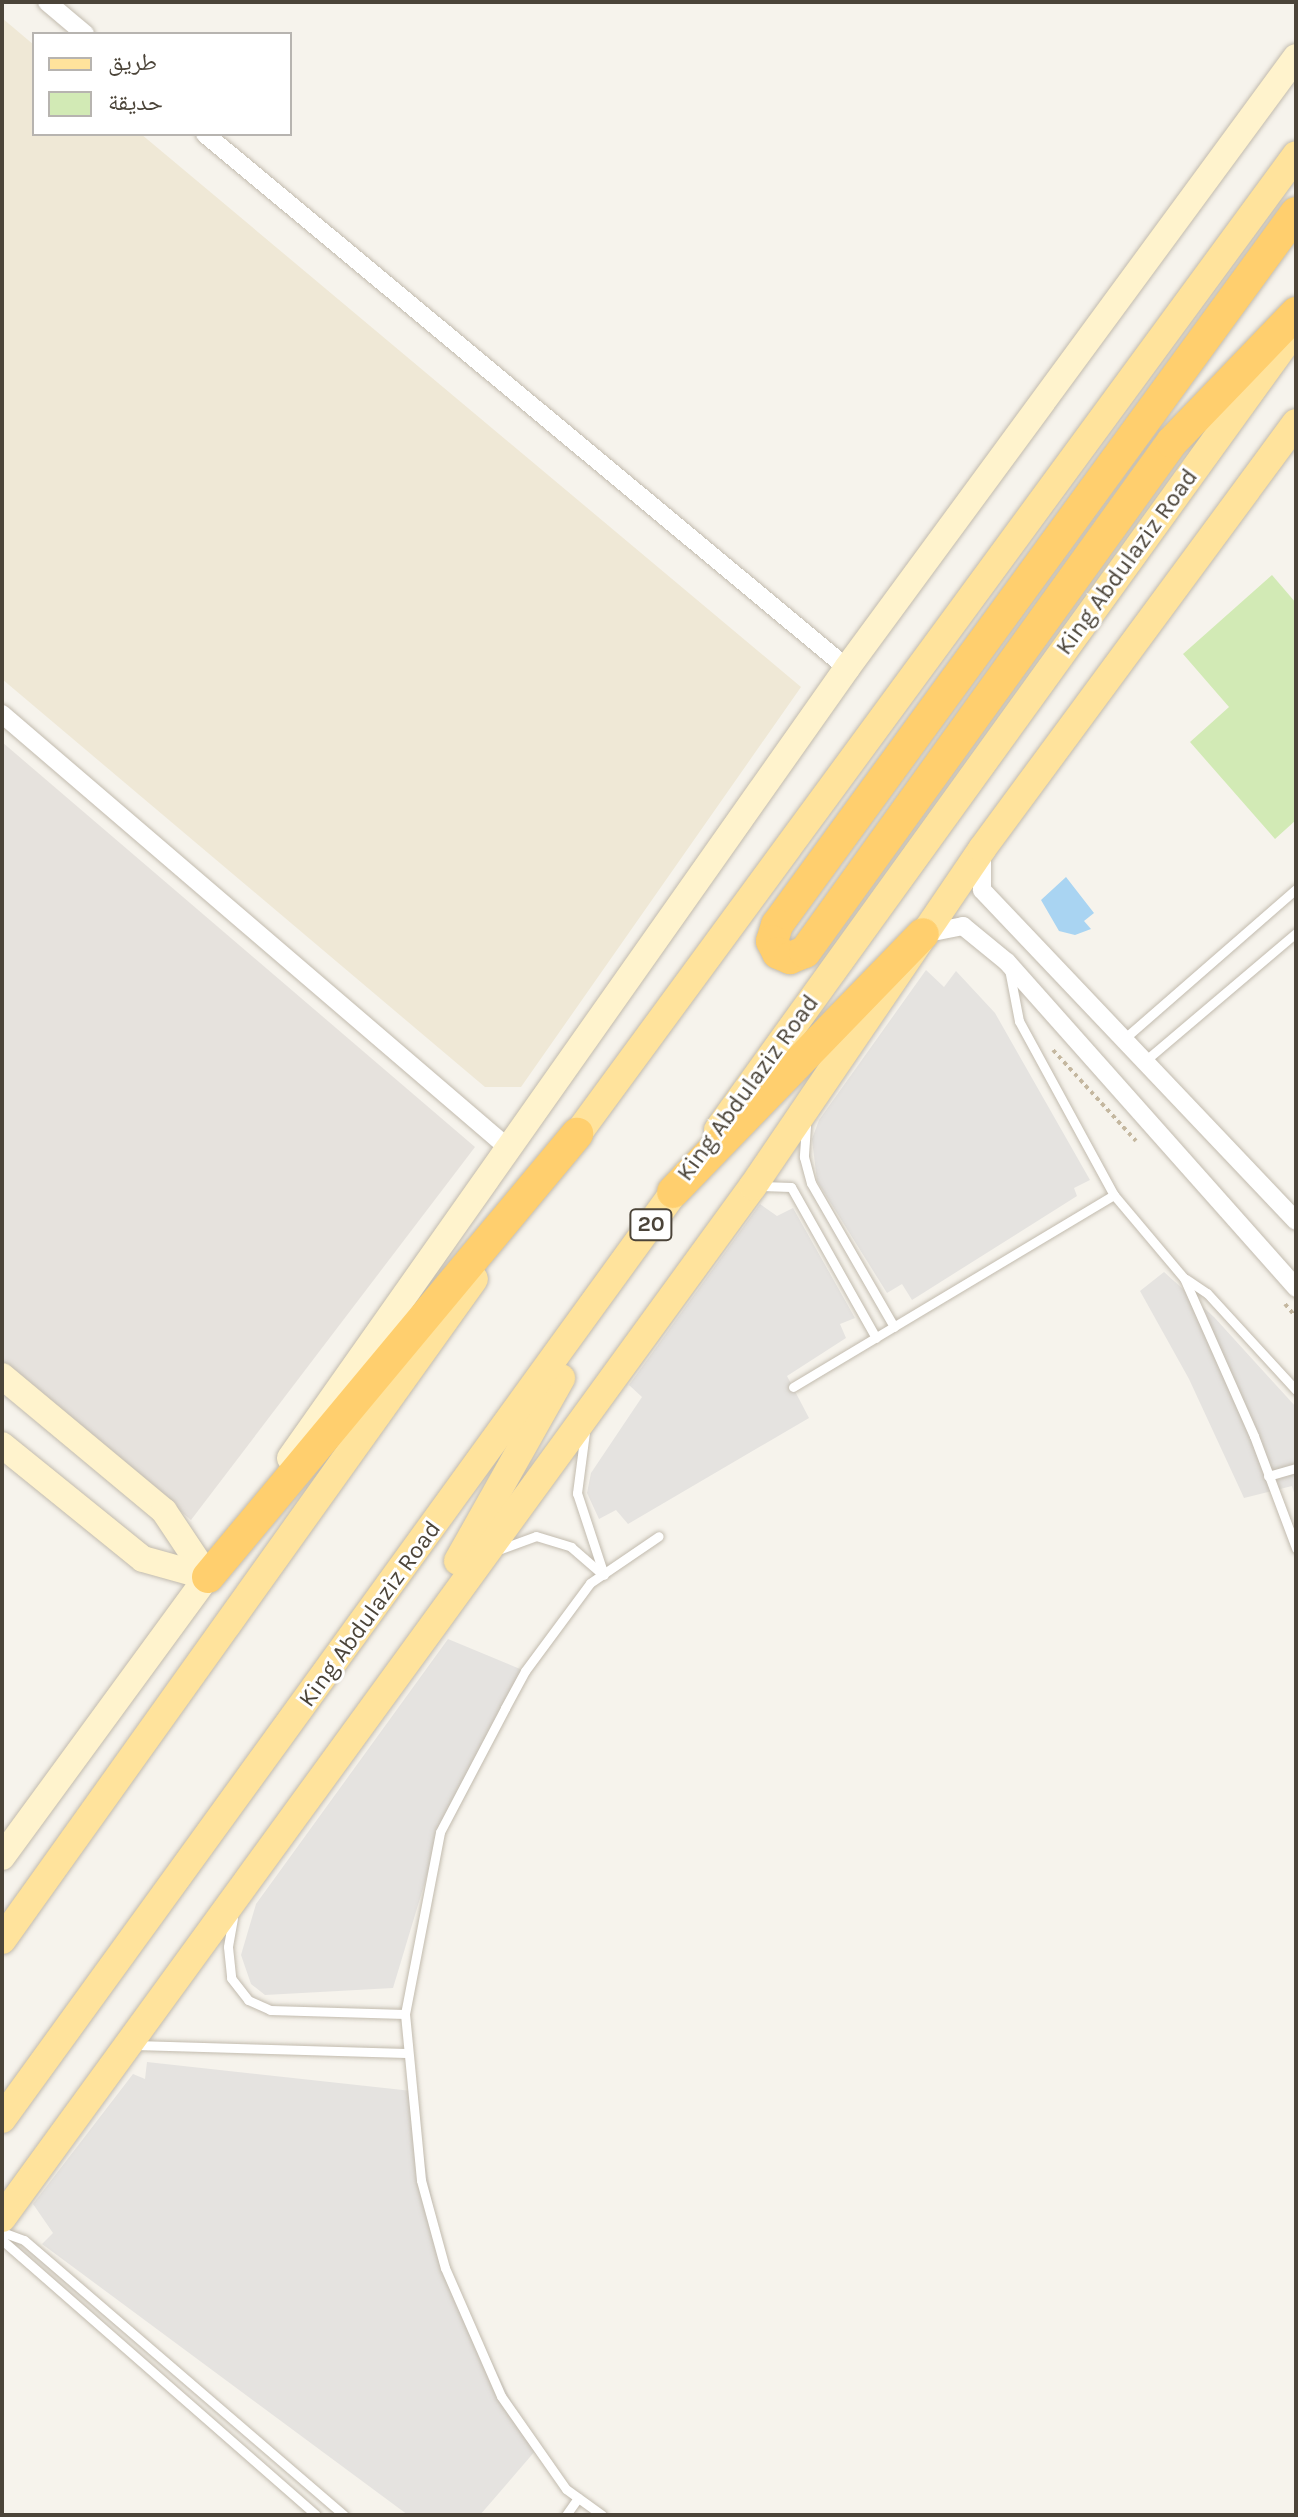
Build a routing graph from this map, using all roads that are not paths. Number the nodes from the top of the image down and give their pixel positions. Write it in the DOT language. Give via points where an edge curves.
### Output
graph roads {
  1 [pos="47,2"];
  2 [pos="83,32"];
  3 [pos="1296,57"];
  4 [pos="207,136"];
  5 [pos="1296,155"];
  6 [pos="1296,213"];
  7 [pos="1296,313"];
  8 [pos="1296,328"];
  9 [pos="1296,423"];
  10 [pos="847,668"];
  11 [pos="2,714"];
  12 [pos="982,849"];
  13 [pos="1296,889"];
  14 [pos="1296,933"];
  15 [pos="923,934"];
  16 [pos="1007,962"];
  17 [pos="1125,1038"];
  18 [pos="1146,1060"];
  19 [pos="811,1102"];
  20 [pos="577,1134"];
  21 [pos="507,1147"];
  22 [pos="753,1186"];
  23 [pos="673,1192"];
  24 [pos="1114,1195"];
  25 [pos="1296,1221"];
  26 [pos="625,1265"];
  27 [pos="1184,1278"];
  28 [pos="1296,1288"];
  29 [pos="894,1327"];
  30 [pos="876,1338"];
  31 [pos="2,1376"];
  32 [pos="793,1387"];
  33 [pos="1296,1390"];
  34 [pos="590,1408"];
  35 [pos="2,1445"];
  36 [pos="1296,1468"];
  37 [pos="1268,1476"];
  38 [pos="1293,1534"];
  39 [pos="659,1536"];
  40 [pos="1296,1548"];
  41 [pos="480,1557"];
  42 [pos="604,1575"];
  43 [pos="208,1577"];
  44 [pos="395,1673"];
  45 [pos="274,1844"];
  46 [pos="2,1857"];
  47 [pos="2,1940"];
  48 [pos="405,2014"];
  49 [pos="131,2045"];
  50 [pos="406,2053"];
  51 [pos="2,2119"];
  52 [pos="2,2218"];
  53 [pos="2,2232"];
  54 [pos="2,2240"];
  55 [pos="578,2498"];
  56 [pos="316,2515"];
  57 [pos="344,2515"];
  58 [pos="566,2515"];
  59 [pos="602,2515"];
  1 -- 2 [label="street"];
  3 -- 10 [label="main road"];
  4 -- 10 [label="street"];
  5 -- 20 [label="main road"];
  6 -- 7 [label="highway" via="777,925 772,941 778,953 790,958 805,952 1172,442"];
  8 -- 23 [label="main road, King Abdulaziz Road / 20"];
  9 -- 12 [label="main road"];
  10 -- 21 [label="main road"];
  11 -- 21 [label="street"];
  12 -- 15 [label="main road"];
  12 -- 17 [label="street" via="982,890"];
  13 -- 17 [label="lane"];
  14 -- 18 [label="lane"];
  15 -- 16 [label="street" via="963,926"];
  15 -- 19 [label="main road"];
  15 -- 23 [label="highway"];
  16 -- 24 [label="lane" via="1019,1021"];
  16 -- 28 [label="street"];
  17 -- 18 [label="street"];
  18 -- 25 [label="street"];
  19 -- 22 [label="main road"];
  19 -- 29 [label="lane" via="804,1157 811,1183"];
  20 -- 43 [label="highway"];
  20 -- 47 [label="main road"];
  21 -- 43 [label="main road"];
  22 -- 30 [label="lane" via="791,1187"];
  22 -- 34 [label="main road"];
  23 -- 26 [label="main road, King Abdulaziz Road / 20"];
  24 -- 27 [label="lane"];
  24 -- 29 [label="lane"];
  26 -- 44 [label="main road"];
  26 -- 51 [label="main road, King Abdulaziz Road / 20"];
  27 -- 33 [label="lane" via="1207,1293"];
  27 -- 37 [label="lane"];
  29 -- 30 [label="lane"];
  30 -- 32 [label="lane"];
  31 -- 43 [label="main road" via="164,1511"];
  34 -- 41 [label="main road"];
  34 -- 42 [label="lane" via="577,1493"];
  35 -- 43 [label="main road" via="143,1559"];
  36 -- 37 [label="lane"];
  37 -- 38 [label="lane"];
  38 -- 40 [label="lane"];
  39 -- 42 [label="lane"];
  41 -- 42 [label="lane" via="536,1536 571,1547"];
  41 -- 44 [label="main road"];
  42 -- 48 [label="lane" via="590,1583 525,1671 440,1832"];
  43 -- 46 [label="main road"];
  44 -- 45 [label="main road"];
  45 -- 48 [label="lane" via="231,1922 231,1978 270,2010"];
  45 -- 49 [label="main road"];
  48 -- 50 [label="lane"];
  49 -- 50 [label="lane"];
  49 -- 52 [label="main road"];
  50 -- 55 [label="lane" via="421,2180 445,2268 501,2396 540,2456"];
  53 -- 57 [label="lane" via="24,2240"];
  54 -- 56 [label="lane"];
  55 -- 58 [label="lane"];
  55 -- 59 [label="lane"];
}
